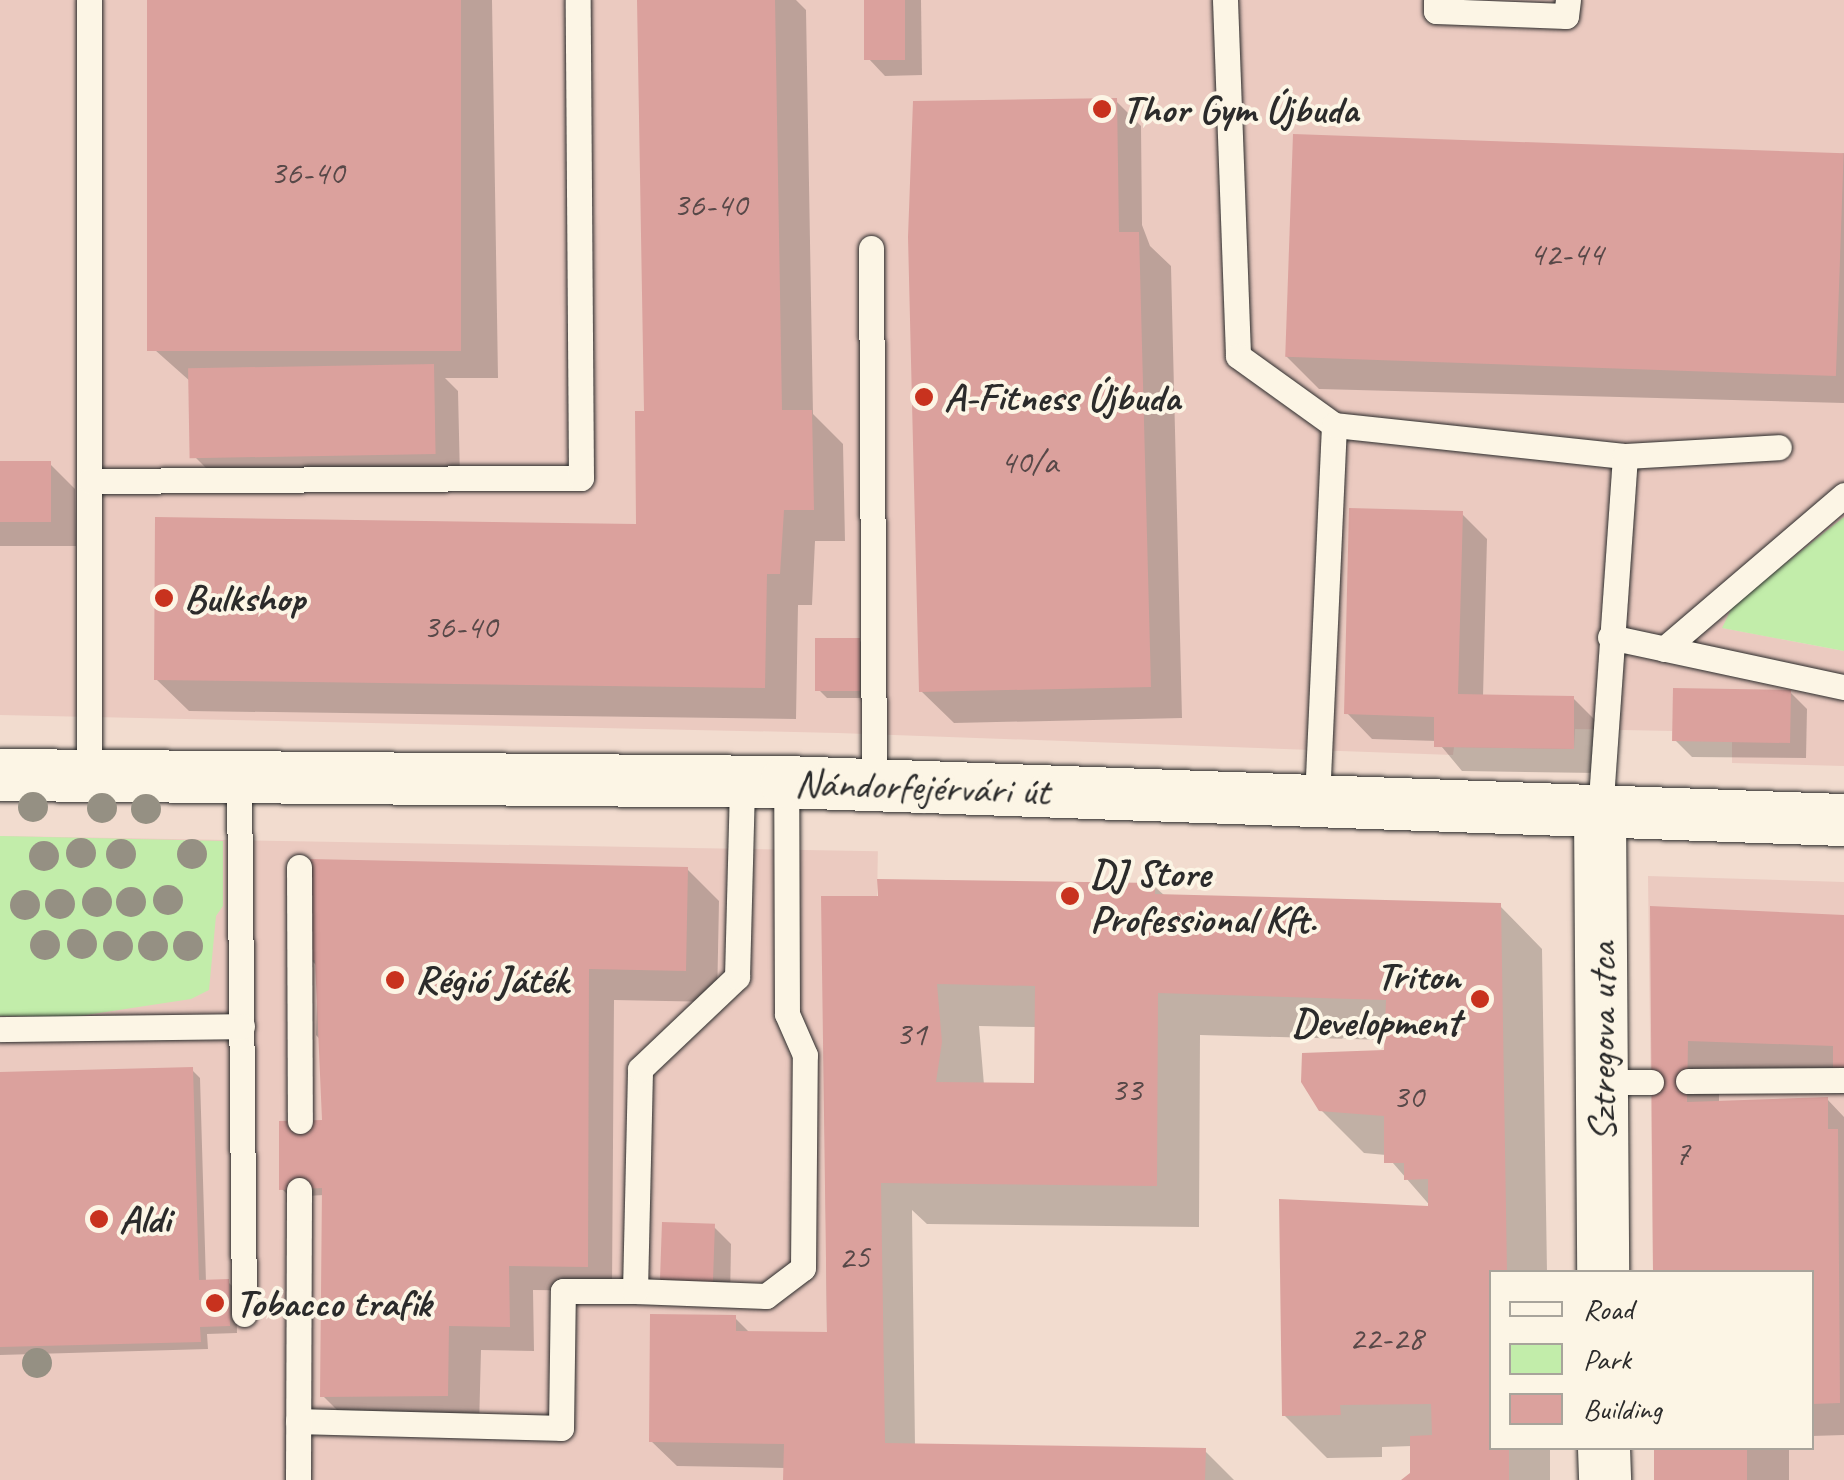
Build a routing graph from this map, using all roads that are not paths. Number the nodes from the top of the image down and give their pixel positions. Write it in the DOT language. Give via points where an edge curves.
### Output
graph roads {
  1 [pos="89,0"];
  2 [pos="578,0"];
  3 [pos="1225,0"];
  4 [pos="1436,0"];
  5 [pos="1568,0"];
  6 [pos="872,248"];
  7 [pos="1334,425"];
  8 [pos="1779,446"];
  9 [pos="1625,456"];
  10 [pos="90,481"];
  11 [pos="1844,495"];
  12 [pos="1610,637"];
  13 [pos="1664,649"];
  14 [pos="1844,687"];
  15 [pos="0,775"];
  16 [pos="89,776"];
  17 [pos="239,779"];
  18 [pos="764,782"];
  19 [pos="874,784"];
  20 [pos="1316,800"];
  21 [pos="1600,812"];
  22 [pos="1844,820"];
  23 [pos="299,867"];
  24 [pos="242,1026"];
  25 [pos="0,1029"];
  26 [pos="1844,1080"];
  27 [pos="1688,1081"];
  28 [pos="300,1120"];
  29 [pos="299,1190"];
  30 [pos="1603,1270"];
  31 [pos="635,1291"];
  32 [pos="244,1314"];
  33 [pos="298,1421"];
  34 [pos="1604,1450"];
  35 [pos="298,1480"];
  36 [pos="1605,1480"];
  1 -- 10 [label="lane"];
  2 -- 10 [label="lane" via="581,478"];
  3 -- 7 [label="lane" via="1238,356"];
  4 -- 5 [label="lane" via="1436,11 1566,16"];
  6 -- 19 [label="lane"];
  7 -- 9 [label="lane"];
  7 -- 20 [label="lane"];
  8 -- 9 [label="lane"];
  9 -- 12 [label="lane"];
  10 -- 16 [label="lane"];
  11 -- 13 [label="lane"];
  12 -- 13 [label="lane"];
  12 -- 21 [label="lane"];
  13 -- 14 [label="lane"];
  15 -- 16 [label="street, Nándorfejérvári út"];
  16 -- 17 [label="street, Nándorfejérvári út"];
  17 -- 18 [label="street, Nándorfejérvári út"];
  17 -- 24 [label="lane"];
  18 -- 19 [label="street, Nándorfejérvári út"];
  18 -- 31 [label="lane" via="741,853 737,977 640,1068"];
  18 -- 31 [label="lane" via="787,1014 805,1056 803,1268 766,1296"];
  19 -- 20 [label="street, Nándorfejérvári út"];
  20 -- 21 [label="street, Nándorfejérvári út"];
  21 -- 22 [label="street, Nándorfejérvári út"];
  21 -- 30 [label="street, Sztregova utca" via="1627,1082"];
  23 -- 28 [label="lane"];
  24 -- 25 [label="lane"];
  24 -- 32 [label="lane"];
  26 -- 27 [label="lane"];
  29 -- 33 [label="lane"];
  31 -- 33 [label="lane" via="563,1292 562,1428"];
  33 -- 35 [label="lane"];
  34 -- 36 [label="street"];
}
